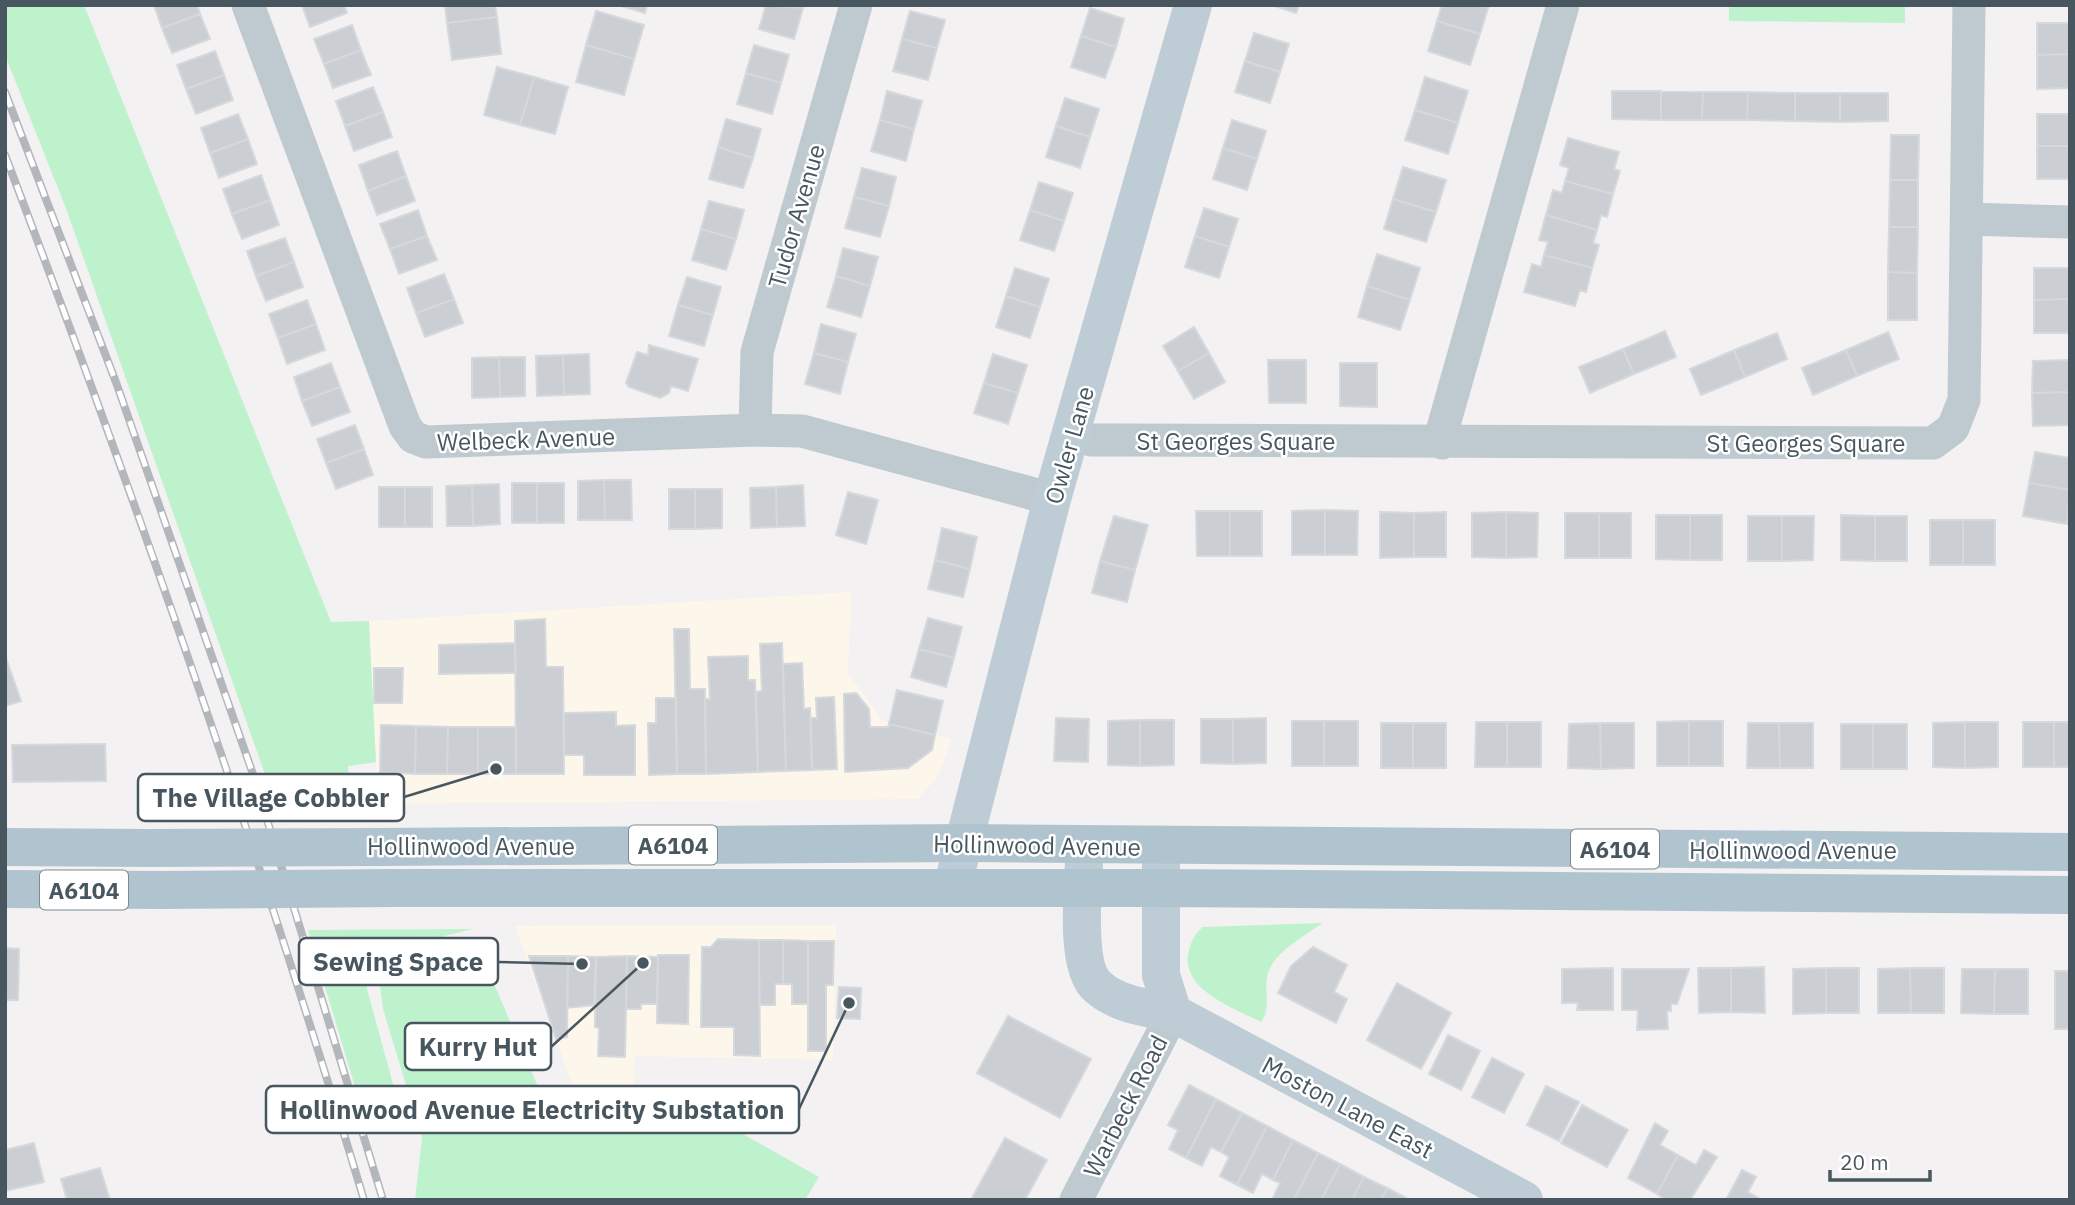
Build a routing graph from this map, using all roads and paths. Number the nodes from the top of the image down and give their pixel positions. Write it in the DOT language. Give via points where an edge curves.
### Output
graph roads {
  1 [pos="248,5"];
  2 [pos="856,5"];
  3 [pos="1193,5"];
  4 [pos="1563,5"];
  5 [pos="1969,5"];
  6 [pos="1967,219"];
  7 [pos="2070,222"];
  8 [pos="755,430"];
  9 [pos="1072,434"];
  10 [pos="1442,443"];
  11 [pos="1052,499"];
  12 [pos="966,843"];
  13 [pos="508,845"];
  14 [pos="1085,845"];
  15 [pos="5,847"];
  16 [pos="1161,847"];
  17 [pos="2070,852"];
  18 [pos="508,888"];
  19 [pos="952,888"];
  20 [pos="1083,888"];
  21 [pos="1161,888"];
  22 [pos="5,889"];
  23 [pos="2070,895"];
  24 [pos="1173,1013"];
  25 [pos="1076,1200"];
  26 [pos="1524,1200"];
  1 -- 8 [label="street, Welbeck Avenue" via="405,426 413,437 426,442"];
  2 -- 8 [label="street, Tudor Avenue" via="757,352"];
  3 -- 9 [label="street, Owler Lane"];
  4 -- 10 [label="street"];
  5 -- 6 [label="street, St Georges Square"];
  6 -- 7 [label="street"];
  6 -- 10 [label="street, St Georges Square" via="1964,400 1953,428 1933,443"];
  8 -- 11 [label="street, Welbeck Avenue" via="802,431"];
  9 -- 10 [label="street, St Georges Square" via="1091,440"];
  9 -- 11 [label="street, Owler Lane"];
  11 -- 12 [label="street, Owler Lane"];
  12 -- 13 [label="main road, Hollinwood Avenue / A6104"];
  12 -- 14 [label="main road, Hollinwood Avenue / A6104"];
  12 -- 19 [label="street, Owler Lane"];
  13 -- 15 [label="main road, Hollinwood Avenue / A6104, bridge"];
  13 -- 18 [label="main road"];
  14 -- 16 [label="main road, Hollinwood Avenue / A6104"];
  14 -- 20 [label="street, Moston Lane East"];
  16 -- 17 [label="main road, Hollinwood Avenue / A6104"];
  16 -- 21 [label="street"];
  18 -- 19 [label="main road, Hollinwood Avenue / A6104"];
  18 -- 22 [label="main road, Hollinwood Avenue / A6104, bridge"];
  19 -- 20 [label="main road, Hollinwood Avenue / A6104"];
  20 -- 21 [label="main road, Hollinwood Avenue / A6104"];
  20 -- 24 [label="street, Moston Lane East" via="1083,951 1096,987 1123,1002"];
  21 -- 23 [label="main road, Hollinwood Avenue / A6104"];
  21 -- 24 [label="street" via="1161,975"];
  24 -- 25 [label="street, Warbeck Road"];
  24 -- 26 [label="street, Moston Lane East"];
}
